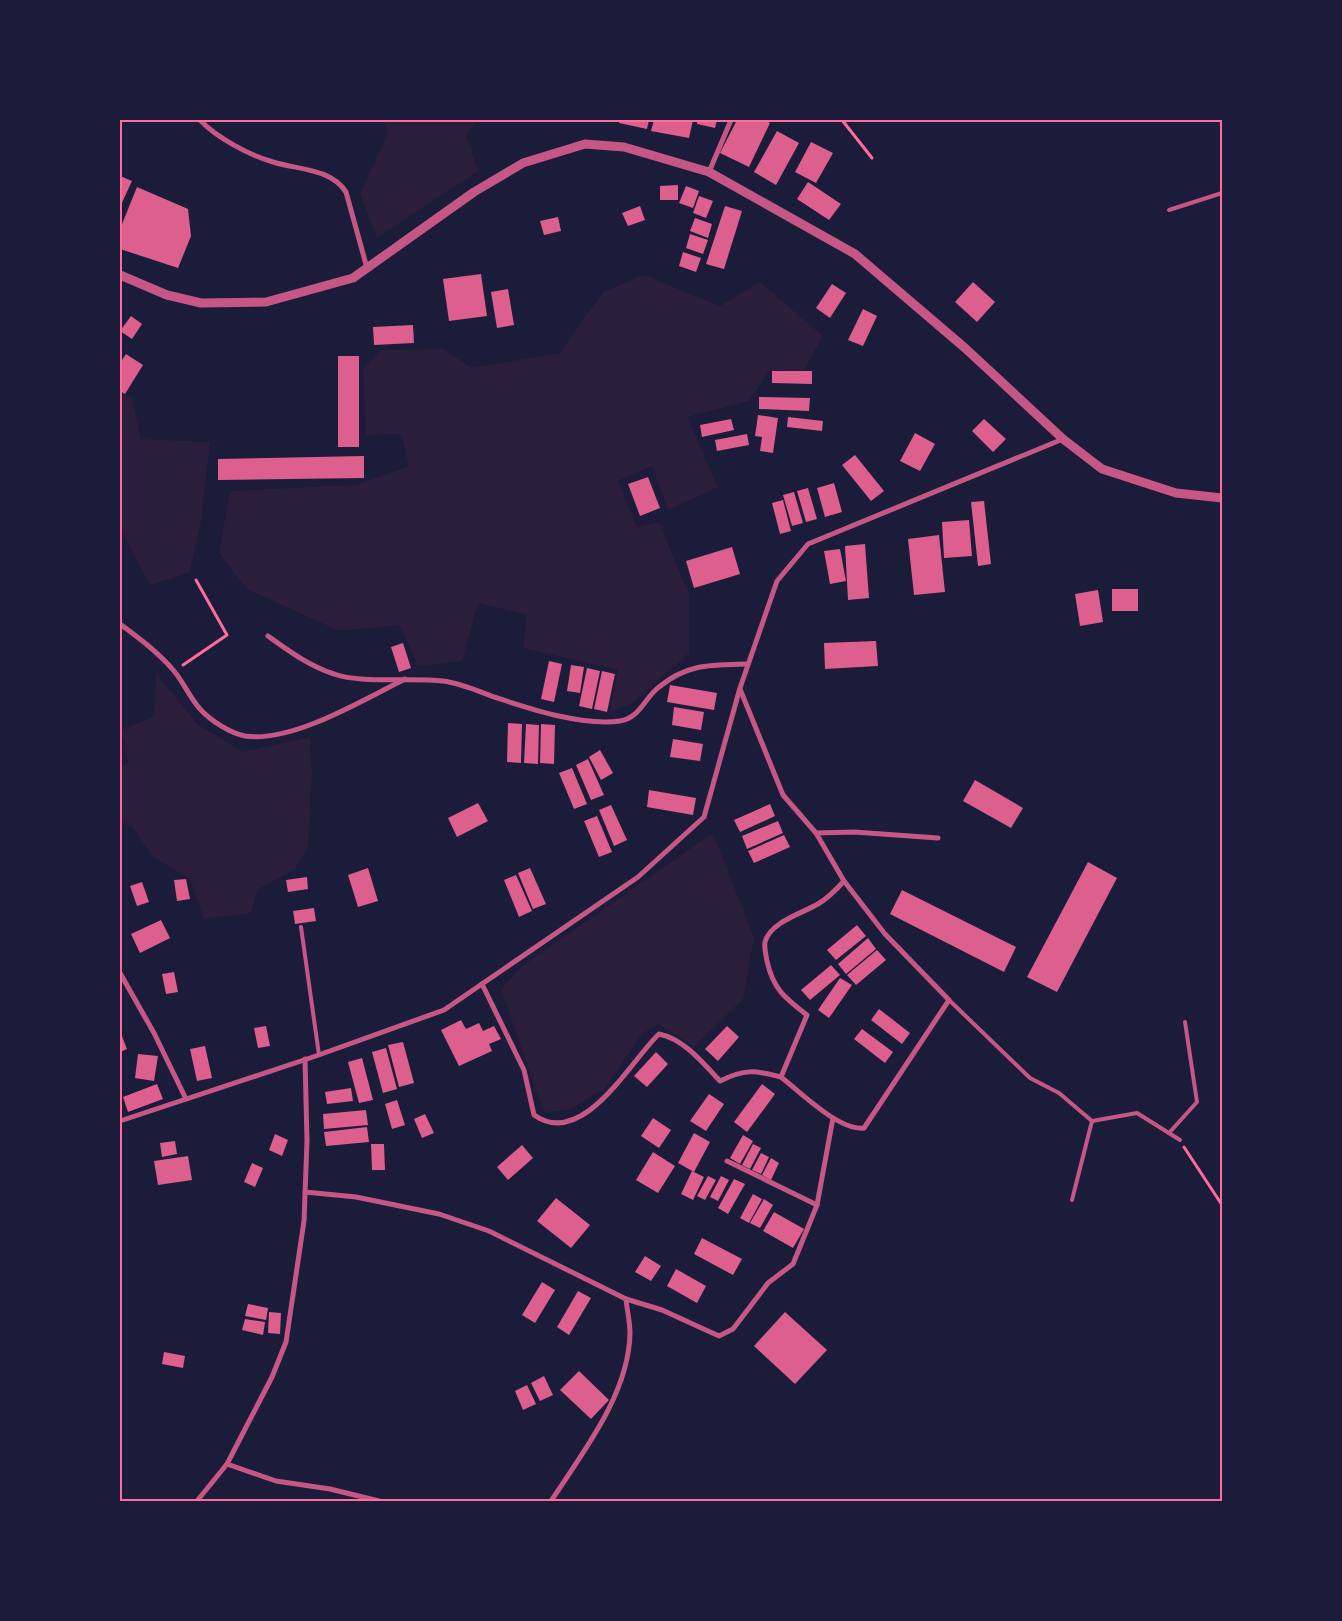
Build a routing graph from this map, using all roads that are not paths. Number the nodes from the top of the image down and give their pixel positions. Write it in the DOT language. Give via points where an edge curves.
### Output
graph roads {
  1 [pos="200,120"];
  2 [pos="731,120"];
  3 [pos="709,172"];
  4 [pos="1222,193"];
  5 [pos="1169,210"];
  6 [pos="367,268"];
  7 [pos="120,275"];
  8 [pos="1063,439"];
  9 [pos="1222,498"];
  10 [pos="120,624"];
  11 [pos="268,636"];
  12 [pos="748,664"];
  13 [pos="405,679"];
  14 [pos="740,688"];
  15 [pos="816,833"];
  16 [pos="938,838"];
  17 [pos="844,881"];
  18 [pos="301,927"];
  19 [pos="120,973"];
  20 [pos="482,984"];
  21 [pos="949,1000"];
  22 [pos="1185,1022"];
  23 [pos="319,1055"];
  24 [pos="305,1059"];
  25 [pos="780,1076"];
  26 [pos="186,1099"];
  27 [pos="833,1118"];
  28 [pos="120,1121"];
  29 [pos="1092,1121"];
  30 [pos="1169,1133"];
  31 [pos="1180,1140"];
  32 [pos="727,1162"];
  33 [pos="305,1192"];
  34 [pos="1072,1200"];
  35 [pos="817,1205"];
  36 [pos="626,1299"];
  37 [pos="227,1464"];
  38 [pos="197,1501"];
  39 [pos="379,1501"];
  40 [pos="551,1501"];
  1 -- 6 [label="street" via="214,134 272,162 329,176 340,183 346,192"];
  2 -- 3 [label="street"];
  3 -- 6 [label="street" via="624,146 585,144 523,163 474,192"];
  3 -- 8 [label="street" via="855,254 965,348"];
  4 -- 5 [label="lane"];
  6 -- 7 [label="street" via="353,278 266,302 201,303 167,295"];
  8 -- 9 [label="street" via="1102,469 1176,493"];
  8 -- 12 [label="street" via="808,544 777,581"];
  10 -- 13 [label="street" via="174,671 201,709 229,731 245,736 287,732 326,719"];
  11 -- 13 [label="street" via="303,661 335,675 361,679"];
  12 -- 13 [label="street" via="700,665 682,671 657,688 640,710 623,720 596,723 526,707 445,682"];
  12 -- 14 [label="street"];
  14 -- 15 [label="street" via="782,795"];
  14 -- 20 [label="street" via="704,817 638,877"];
  15 -- 16 [label="street" via="854,832"];
  15 -- 17 [label="street"];
  17 -- 21 [label="street" via="885,934"];
  17 -- 25 [label="street" via="833,894 780,924 765,941 770,975 776,988 807,1015"];
  18 -- 23 [label="lane"];
  19 -- 26 [label="street"];
  20 -- 23 [label="street" via="444,1010"];
  20 -- 25 [label="street" via="524,1070 534,1115 541,1120 555,1122 583,1114 611,1093 659,1034 669,1036 699,1058 720,1081 736,1073 755,1070"];
  21 -- 27 [label="street" via="864,1128 856,1129"];
  21 -- 29 [label="lane" via="1030,1078 1059,1093"];
  22 -- 30 [label="lane" via="1197,1102"];
  23 -- 24 [label="street"];
  24 -- 26 [label="street"];
  24 -- 33 [label="street"];
  25 -- 27 [label="street"];
  26 -- 28 [label="street"];
  27 -- 35 [label="street"];
  29 -- 30 [label="lane" via="1137,1114"];
  29 -- 34 [label="lane"];
  30 -- 31 [label="lane"];
  32 -- 35 [label="street"];
  33 -- 36 [label="street" via="356,1197 439,1214 488,1231"];
  33 -- 37 [label="street" via="304,1221 286,1342 272,1377"];
  35 -- 36 [label="street" via="793,1264 768,1283 726,1334 719,1336 662,1310"];
  36 -- 40 [label="street" via="630,1333 626,1366 602,1423"];
  37 -- 38 [label="street"];
  37 -- 39 [label="street" via="276,1481"];
}
